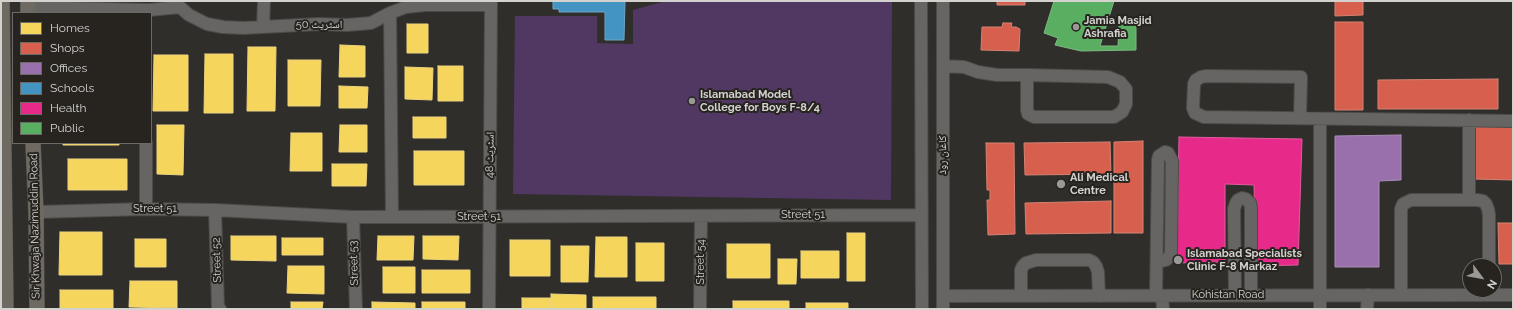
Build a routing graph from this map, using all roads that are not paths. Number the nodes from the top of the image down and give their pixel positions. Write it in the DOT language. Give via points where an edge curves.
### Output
graph roads {
  1 [pos="2,1"];
  2 [pos="264,1"];
  3 [pos="921,1"];
  4 [pos="943,1"];
  5 [pos="491,3"];
  6 [pos="28,7"];
  7 [pos="149,11"];
  8 [pos="390,13"];
  9 [pos="263,27"];
  10 [pos="922,62"];
  11 [pos="943,64"];
  12 [pos="1027,75"];
  13 [pos="1300,118"];
  14 [pos="1320,119"];
  15 [pos="1469,120"];
  16 [pos="1513,121"];
  17 [pos="33,144"];
  18 [pos="146,144"];
  19 [pos="3,160"];
  20 [pos="1469,200"];
  21 [pos="146,209"];
  22 [pos="215,210"];
  23 [pos="36,212"];
  24 [pos="922,215"];
  25 [pos="701,216"];
  26 [pos="353,217"];
  27 [pos="392,217"];
  28 [pos="489,217"];
  29 [pos="1489,258"];
  30 [pos="1157,262"];
  31 [pos="1462,294"];
  32 [pos="1502,294"];
  33 [pos="1235,295"];
  34 [pos="1251,295"];
  35 [pos="1320,295"];
  36 [pos="1368,295"];
  37 [pos="1401,295"];
  38 [pos="1513,295"];
  39 [pos="943,296"];
  40 [pos="1021,296"];
  41 [pos="1098,296"];
  42 [pos="1159,296"];
  43 [pos="6,309"];
  44 [pos="37,309"];
  45 [pos="220,309"];
  46 [pos="356,309"];
  47 [pos="490,309"];
  48 [pos="700,309"];
  49 [pos="922,309"];
  50 [pos="943,309"];
  51 [pos="1163,309"];
  52 [pos="1320,309"];
  53 [pos="1368,309"];
  1 -- 19 [label="main road"];
  2 -- 9 [label="street"];
  3 -- 10 [label="street, کاغان روڈ"];
  4 -- 11 [label="street, کاغان روڈ"];
  5 -- 8 [label="street, اسٹریٹ 50" via="425,5 406,7"];
  5 -- 28 [label="street, اسٹریٹ 48"];
  6 -- 7 [label="street, اسٹریٹ 50"];
  7 -- 9 [label="street, اسٹریٹ 50" via="180,7 207,24 223,28"];
  8 -- 9 [label="street, اسٹریٹ 50" via="371,23"];
  8 -- 27 [label="street"];
  10 -- 11 [label="street"];
  10 -- 24 [label="street, کاغان روڈ"];
  11 -- 12 [label="street" via="986,74"];
  11 -- 39 [label="street, کاغان روڈ"];
  12 -- 12 [label="street" via="1108,76 1120,82 1126,89 1126,104 1122,112 1114,117 1034,117 1028,114 1027,110"];
  13 -- 13 [label="street" via="1200,116 1193,108 1194,84 1200,77 1206,76 1301,76"];
  13 -- 14 [label="street"];
  14 -- 15 [label="street"];
  14 -- 35 [label="street"];
  15 -- 16 [label="street"];
  15 -- 20 [label="street"];
  17 -- 23 [label="main road, Sir Khwaja Nazimuddin Road"];
  18 -- 21 [label="street"];
  19 -- 43 [label="main road"];
  20 -- 29 [label="street" via="1483,201 1488,209"];
  20 -- 37 [label="street" via="1411,200 1403,204"];
  21 -- 22 [label="street, Street 51"];
  21 -- 23 [label="street, Street 51"];
  22 -- 26 [label="street, Street 51"];
  22 -- 45 [label="street, Street 52"];
  23 -- 44 [label="main road, Sir Khwaja Nazimuddin Road"];
  24 -- 25 [label="street, Street 51"];
  24 -- 49 [label="street, کاغان روڈ"];
  25 -- 28 [label="street, Street 51"];
  25 -- 48 [label="street, Street 54"];
  26 -- 27 [label="street, Street 51"];
  26 -- 46 [label="street, Street 53"];
  27 -- 28 [label="street, Street 51"];
  28 -- 47 [label="street, اسٹریٹ 48"];
  30 -- 30 [label="street" via="1158,160 1165,152 1172,160 1170,257"];
  30 -- 42 [label="street"];
  31 -- 37 [label="street, Kohistan Road"];
  32 -- 38 [label="street, Kohistan Road"];
  33 -- 34 [label="street, Kohistan Road"];
  33 -- 34 [label="street" via="1234,209 1238,200 1242,198 1250,203 1251,209"];
  33 -- 42 [label="street, Kohistan Road"];
  34 -- 35 [label="street, Kohistan Road"];
  35 -- 36 [label="street, Kohistan Road"];
  35 -- 52 [label="street"];
  36 -- 37 [label="street, Kohistan Road"];
  36 -- 53 [label="street"];
  39 -- 40 [label="street, Kohistan Road"];
  39 -- 50 [label="street, کاغان روڈ"];
  40 -- 41 [label="street, Kohistan Road"];
  40 -- 41 [label="street" via="1021,270 1026,263 1036,260 1093,262 1098,272"];
  41 -- 42 [label="street, Kohistan Road"];
  42 -- 51 [label="street"];
}
